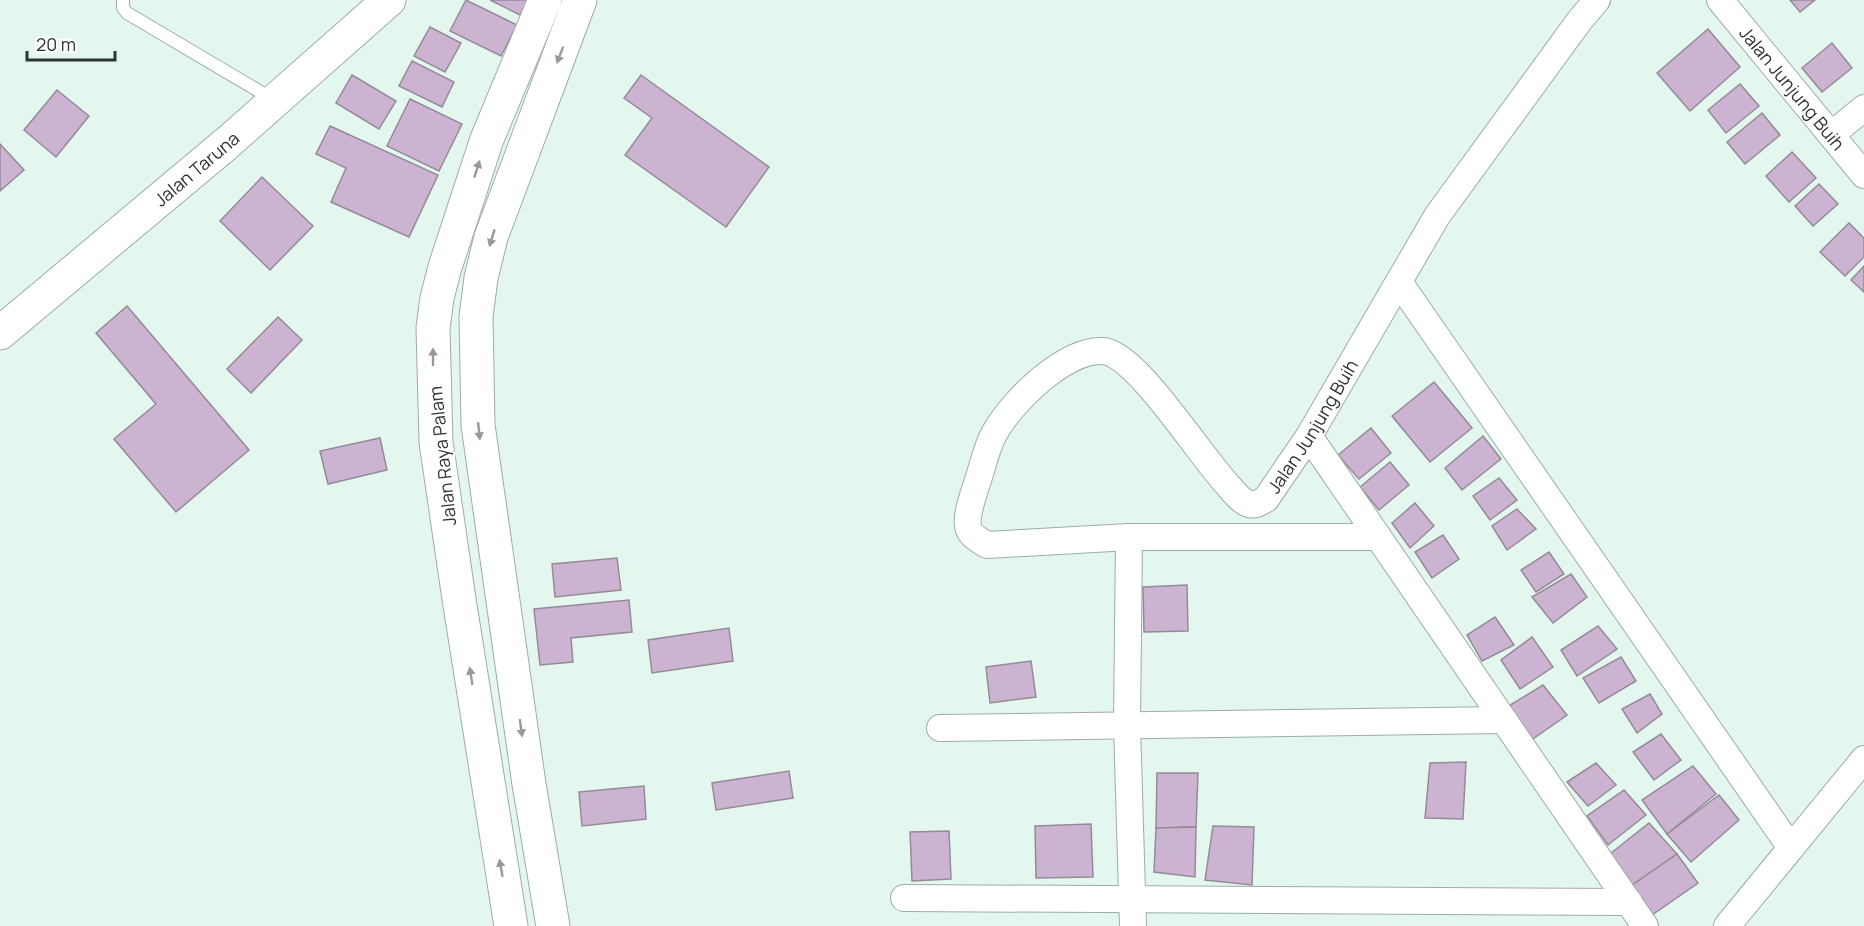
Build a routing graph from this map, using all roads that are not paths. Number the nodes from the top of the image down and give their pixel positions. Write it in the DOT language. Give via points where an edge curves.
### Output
graph roads {
  1 [pos="123,0"];
  2 [pos="389,0"];
  3 [pos="545,0"];
  4 [pos="580,0"];
  5 [pos="1598,0"];
  6 [pos="1720,0"];
  7 [pos="275,100"];
  8 [pos="1864,108"];
  9 [pos="1831,135"];
  10 [pos="1864,175"];
  11 [pos="1399,282"];
  12 [pos="0,333"];
  13 [pos="1309,436"];
  14 [pos="1256,505"];
  15 [pos="1241,536"];
  16 [pos="1129,537"];
  17 [pos="1378,537"];
  18 [pos="1504,720"];
  19 [pos="1127,725"];
  20 [pos="940,728"];
  21 [pos="1864,759"];
  22 [pos="529,784"];
  23 [pos="488,791"];
  24 [pos="1791,848"];
  25 [pos="904,898"];
  26 [pos="1131,899"];
  27 [pos="1629,902"];
  28 [pos="511,926"];
  29 [pos="553,926"];
  30 [pos="1132,926"];
  31 [pos="1645,926"];
  32 [pos="1727,926"];
  1 -- 7 [label="lane" via="127,13"];
  2 -- 7 [label="main road, Jalan Taruna"];
  23 -- 3 [label="main road, Jalan Raya Palam, one-way" via="436,442 433,328 445,267 487,139"];
  4 -- 22 [label="main road, one-way" via="491,237 476,317 478,425"];
  5 -- 11 [label="street, Jalan Junjung Buih" via="1437,216"];
  6 -- 9 [label="street, Jalan Junjung Buih"];
  7 -- 12 [label="main road, Jalan Taruna"];
  8 -- 9 [label="street"];
  9 -- 10 [label="street, Jalan Junjung Buih"];
  11 -- 13 [label="street, Jalan Junjung Buih"];
  11 -- 24 [label="street"];
  13 -- 14 [label="street, Jalan Junjung Buih" via="1266,499"];
  13 -- 17 [label="street"];
  14 -- 15 [label="street"];
  14 -- 16 [label="street, Jalan Junjung Buih" via="1247,504 1219,476 1128,363 1107,351 1092,351 1066,361 1035,383 993,434 970,505 968,526 975,538 987,545"];
  15 -- 16 [label="street"];
  15 -- 17 [label="street"];
  16 -- 19 [label="street"];
  17 -- 18 [label="street"];
  18 -- 19 [label="street"];
  18 -- 27 [label="street"];
  19 -- 20 [label="street"];
  19 -- 26 [label="street"];
  21 -- 24 [label="street"];
  22 -- 23 [label="main road"];
  22 -- 29 [label="main road"];
  28 -- 23 [label="main road, Jalan Raya Palam, one-way"];
  24 -- 32 [label="street"];
  25 -- 26 [label="street"];
  26 -- 27 [label="street"];
  26 -- 30 [label="street"];
  27 -- 31 [label="street"];
}
